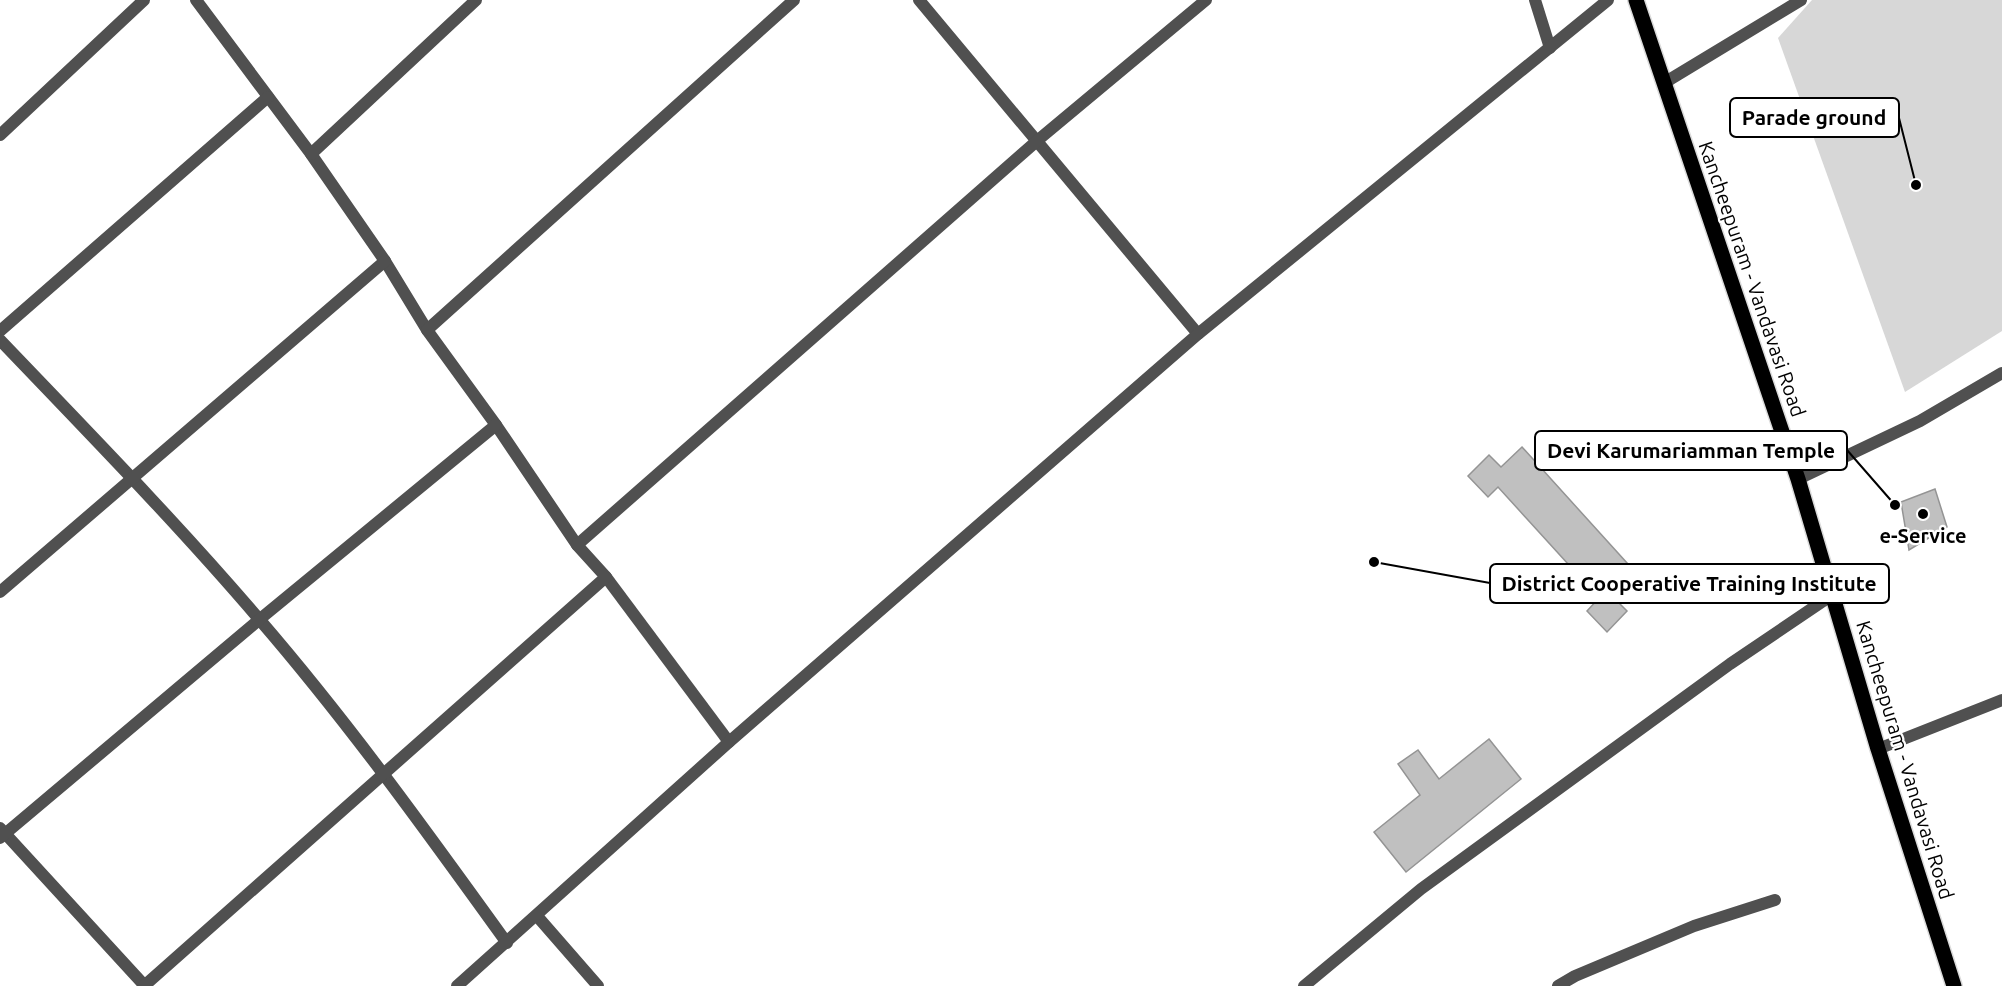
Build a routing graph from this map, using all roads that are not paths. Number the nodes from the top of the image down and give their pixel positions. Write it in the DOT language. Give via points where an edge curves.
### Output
graph roads {
  1 [pos="144,0"];
  2 [pos="196,0"];
  3 [pos="477,0"];
  4 [pos="794,0"];
  5 [pos="919,0"];
  6 [pos="1206,0"];
  7 [pos="1535,0"];
  8 [pos="1608,0"];
  9 [pos="1636,0"];
  10 [pos="1801,0"];
  11 [pos="1550,48"];
  12 [pos="1664,83"];
  13 [pos="268,97"];
  14 [pos="0,135"];
  15 [pos="1038,140"];
  16 [pos="311,154"];
  17 [pos="385,261"];
  18 [pos="427,330"];
  19 [pos="0,331"];
  20 [pos="1198,334"];
  21 [pos="0,340"];
  22 [pos="2002,373"];
  23 [pos="496,425"];
  24 [pos="132,478"];
  25 [pos="1798,479"];
  26 [pos="577,545"];
  27 [pos="606,577"];
  28 [pos="0,592"];
  29 [pos="1832,595"];
  30 [pos="260,619"];
  31 [pos="2002,700"];
  32 [pos="729,742"];
  33 [pos="1878,749"];
  34 [pos="384,772"];
  35 [pos="2,833"];
  36 [pos="1775,900"];
  37 [pos="537,916"];
  38 [pos="507,943"];
  39 [pos="144,986"];
  40 [pos="457,986"];
  41 [pos="598,986"];
  42 [pos="1304,986"];
  43 [pos="1558,986"];
  44 [pos="1954,986"];
  1 -- 14 [label="street"];
  2 -- 13 [label="street"];
  3 -- 16 [label="street"];
  4 -- 18 [label="street"];
  5 -- 15 [label="street"];
  6 -- 15 [label="street"];
  7 -- 11 [label="street"];
  8 -- 11 [label="street"];
  9 -- 12 [label="main road, Kancheepuram - Vandavasi Road"];
  10 -- 12 [label="street"];
  11 -- 20 [label="street"];
  12 -- 25 [label="main road, Kancheepuram - Vandavasi Road"];
  13 -- 16 [label="street"];
  13 -- 19 [label="street"];
  15 -- 20 [label="street"];
  15 -- 26 [label="street"];
  16 -- 17 [label="street"];
  17 -- 18 [label="street"];
  17 -- 24 [label="street"];
  18 -- 23 [label="street"];
  20 -- 32 [label="street"];
  21 -- 24 [label="street"];
  22 -- 25 [label="street" via="1920,421"];
  23 -- 26 [label="street"];
  23 -- 30 [label="street"];
  24 -- 28 [label="street"];
  24 -- 30 [label="street"];
  25 -- 29 [label="main road, Kancheepuram - Vandavasi Road"];
  26 -- 27 [label="street"];
  27 -- 32 [label="street"];
  27 -- 34 [label="street"];
  29 -- 33 [label="main road, Kancheepuram - Vandavasi Road"];
  29 -- 42 [label="street" via="1730,664 1421,889"];
  30 -- 34 [label="street"];
  30 -- 35 [label="street"];
  31 -- 33 [label="street"];
  32 -- 37 [label="street"];
  33 -- 44 [label="main road, Kancheepuram - Vandavasi Road"];
  34 -- 38 [label="street"];
  34 -- 39 [label="street"];
  35 -- 39 [label="street"];
  36 -- 43 [label="street" via="1694,926"];
  37 -- 38 [label="street"];
  37 -- 41 [label="street"];
  38 -- 40 [label="street"];
}
